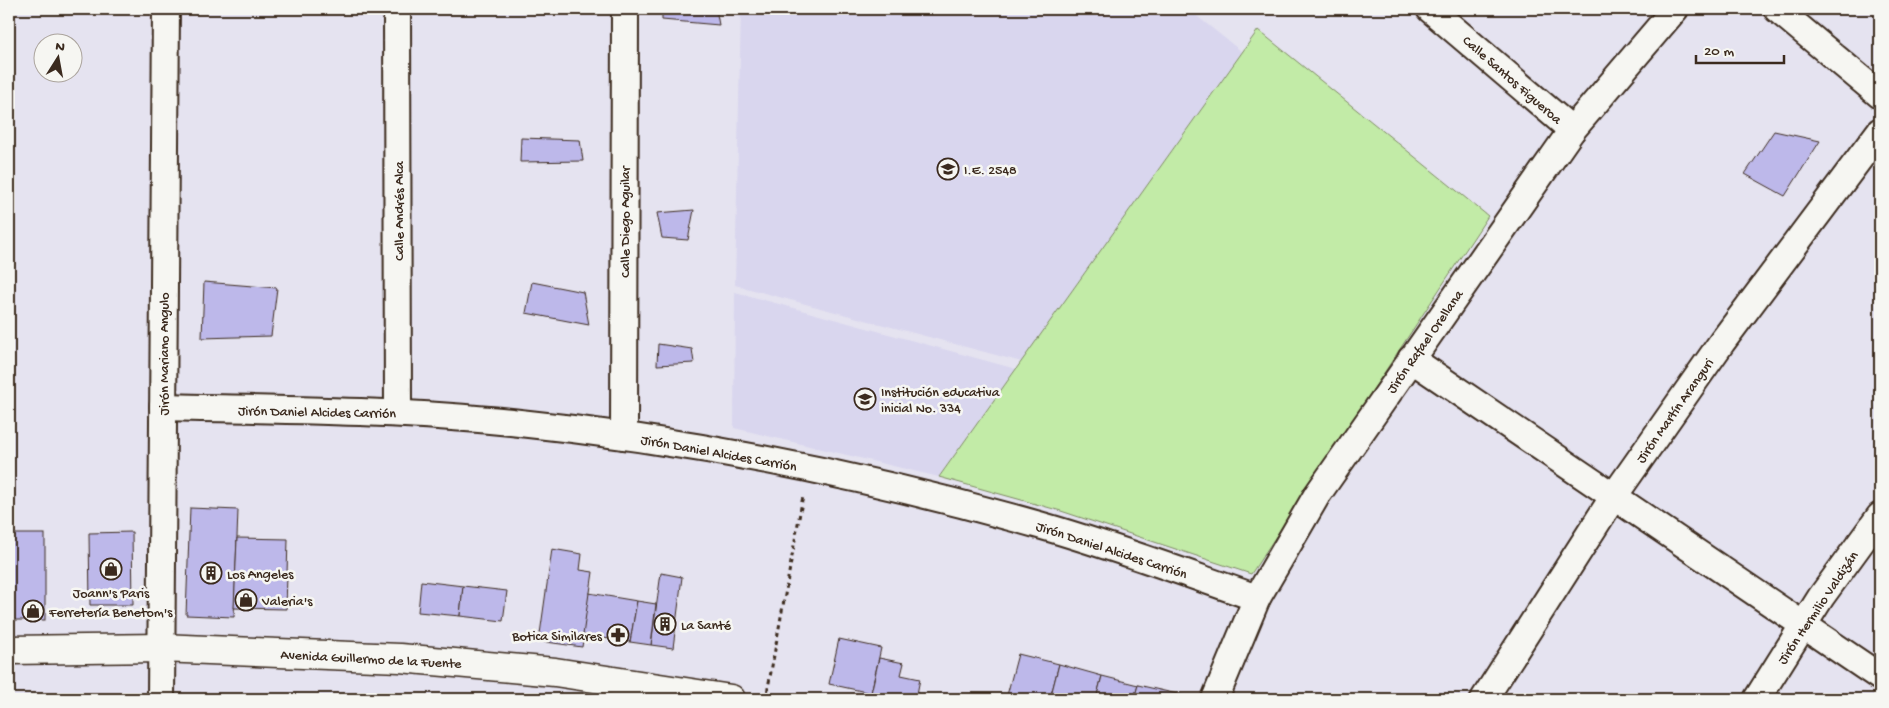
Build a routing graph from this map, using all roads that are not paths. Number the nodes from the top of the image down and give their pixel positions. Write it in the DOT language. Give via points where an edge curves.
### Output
graph roads {
  1 [pos="166,9"];
  2 [pos="398,9"];
  3 [pos="625,9"];
  4 [pos="1430,9"];
  5 [pos="1675,9"];
  6 [pos="1777,9"];
  7 [pos="1880,94"];
  8 [pos="1572,130"];
  9 [pos="1880,131"];
  10 [pos="1411,359"];
  11 [pos="163,407"];
  12 [pos="398,412"];
  13 [pos="624,436"];
  14 [pos="1614,496"];
  15 [pos="1880,516"];
  16 [pos="1257,598"];
  17 [pos="1803,626"];
  18 [pos="161,648"];
  19 [pos="9,650"];
  20 [pos="1880,678"];
  21 [pos="161,699"];
  22 [pos="731,699"];
  23 [pos="1215,699"];
  24 [pos="1484,699"];
  25 [pos="1757,699"];
  1 -- 11 [label="street, Jirón Mariano Angulo"];
  2 -- 12 [label="street, Calle Andrés Alca"];
  3 -- 13 [label="street, Calle Diego Aguilar"];
  4 -- 8 [label="street, Calle Santos Figueroa"];
  5 -- 8 [label="street, Jirón Rafael Orellana"];
  6 -- 7 [label="street"];
  8 -- 10 [label="street, Jirón Rafael Orellana"];
  9 -- 14 [label="street, Jirón Martín Aranguri" via="1722,342"];
  10 -- 14 [label="street"];
  10 -- 16 [label="street, Jirón Rafael Orellana" via="1317,495"];
  11 -- 12 [label="street, Jirón Daniel Alcides Carrión"];
  11 -- 18 [label="street, Jirón Mariano Angulo"];
  12 -- 13 [label="street, Jirón Daniel Alcides Carrión"];
  13 -- 16 [label="street, Jirón Daniel Alcides Carrión" via="726,452 928,495 1153,561"];
  14 -- 17 [label="street"];
  14 -- 24 [label="street, Jirón Martín Aranguri"];
  15 -- 17 [label="street, Jirón Hermilio Valdizán"];
  16 -- 23 [label="street, Jirón Rafael Orellana"];
  17 -- 20 [label="street"];
  17 -- 25 [label="street, Jirón Hermilio Valdizán"];
  18 -- 19 [label="main road, Avenida Guillermo de la Fuente"];
  18 -- 21 [label="street, Jirón Mariano Angulo"];
  18 -- 22 [label="main road, Avenida Guillermo de la Fuente" via="419,660 555,672"];
}
